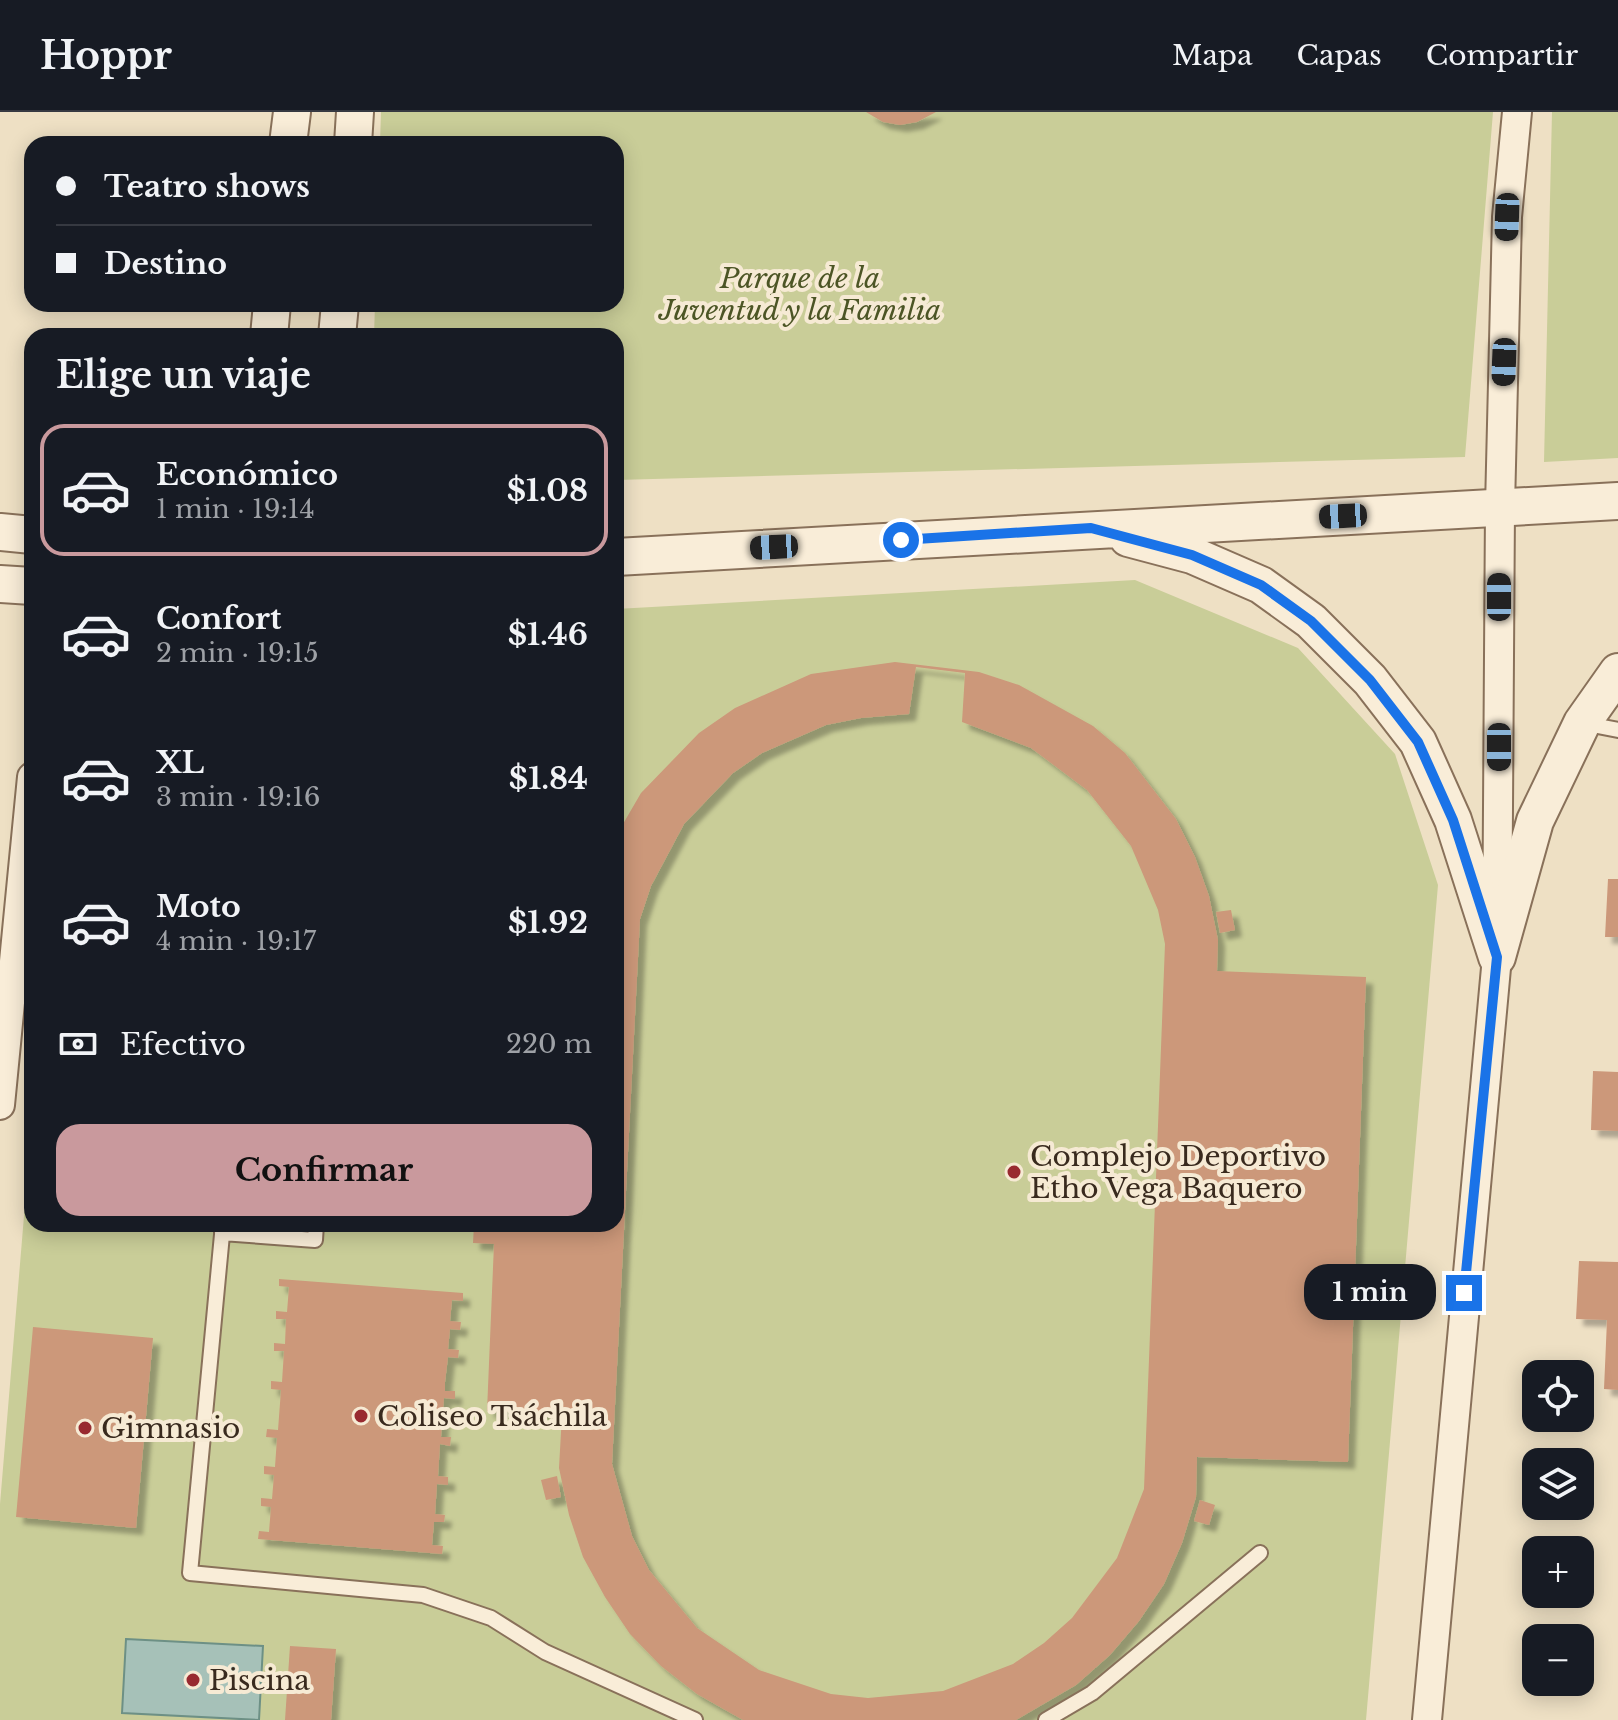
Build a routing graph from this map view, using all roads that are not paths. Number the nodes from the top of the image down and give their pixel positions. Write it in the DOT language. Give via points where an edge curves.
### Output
graph roads {
  1 [pos="292,112"];
  2 [pos="355,112"];
  3 [pos="1517,112"];
  4 [pos="289,136"];
  5 [pos="354,136"];
  6 [pos="1618,501"];
  7 [pos="1500,507"];
  8 [pos="1091,528"];
  9 [pos="0,532"];
  10 [pos="24,534"];
  11 [pos="624,557"];
  12 [pos="0,584"];
  13 [pos="24,586"];
  14 [pos="1618,672"];
  15 [pos="1582,723"];
  16 [pos="1618,730"];
  17 [pos="24,826"];
  18 [pos="8,923"];
  19 [pos="1497,957"];
  20 [pos="0,1105"];
  21 [pos="222,1232"];
  22 [pos="253,1232"];
  23 [pos="316,1232"];
  24 [pos="1260,1553"];
  25 [pos="695,1720"];
  26 [pos="1046,1720"];
  27 [pos="1427,1720"];
  1 -- 4 [label="street"];
  2 -- 5 [label="street"];
  3 -- 7 [label="street" via="1507,217"];
  6 -- 7 [label="street"];
  7 -- 8 [label="street"];
  7 -- 19 [label="street"];
  8 -- 11 [label="street"];
  8 -- 19 [label="street" via="1192,555 1261,585 1311,621 1370,680 1418,742 1453,820"];
  9 -- 10 [label="street"];
  12 -- 13 [label="street"];
  14 -- 15 [label="street"];
  15 -- 16 [label="lane"];
  15 -- 19 [label="street" via="1535,821"];
  17 -- 18 [label="street"];
  18 -- 20 [label="street"];
  19 -- 27 [label="street"];
  21 -- 25 [label="lane" via="190,1573 423,1595 491,1618 545,1652"];
  22 -- 23 [label="lane" via="315,1240"];
  24 -- 26 [label="lane" via="1092,1693"];
}
